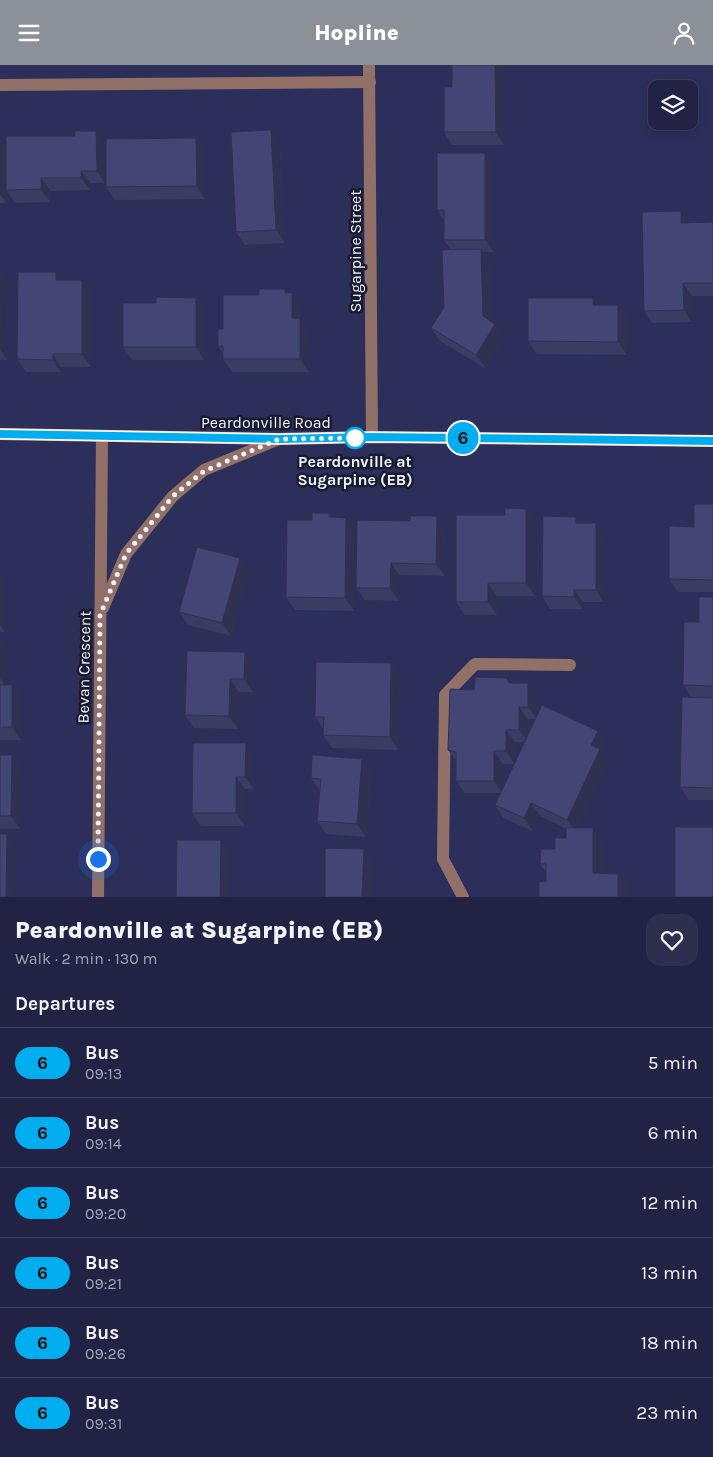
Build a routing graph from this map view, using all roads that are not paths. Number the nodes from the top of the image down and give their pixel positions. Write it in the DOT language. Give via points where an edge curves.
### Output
graph roads {
  1 [pos="369,65"];
  2 [pos="370,82"];
  3 [pos="0,85"];
  4 [pos="0,434"];
  5 [pos="102,437"];
  6 [pos="372,437"];
  7 [pos="279,439"];
  8 [pos="713,441"];
  9 [pos="100,615"];
  10 [pos="570,665"];
  11 [pos="98,897"];
  12 [pos="463,897"];
  1 -- 2 [label="street, Sugarpine Street"];
  2 -- 3 [label="street"];
  2 -- 6 [label="street, Sugarpine Street"];
  4 -- 5 [label="main road, Peardonville Road"];
  5 -- 7 [label="main road, Peardonville Road"];
  5 -- 9 [label="street, Bevan Crescent"];
  6 -- 7 [label="main road, Peardonville Road"];
  6 -- 8 [label="main road, Peardonville Road"];
  7 -- 9 [label="street" via="204,471 173,496 126,554"];
  9 -- 11 [label="street, Bevan Crescent"];
  10 -- 12 [label="street" via="475,664 444,695 443,859"];
}
